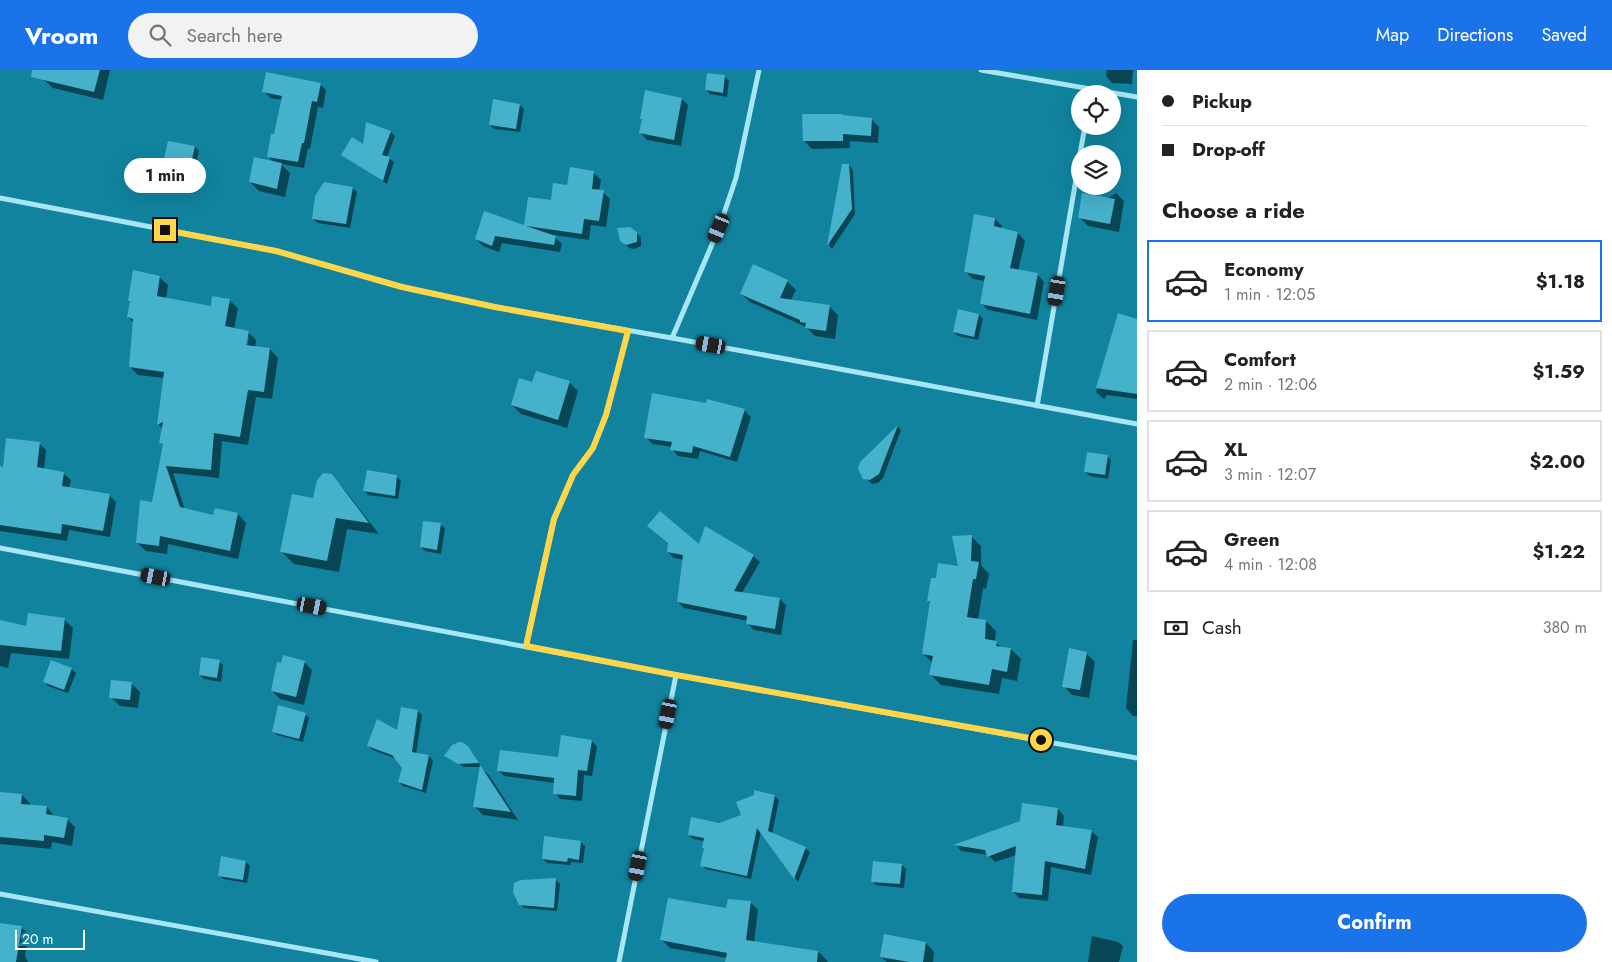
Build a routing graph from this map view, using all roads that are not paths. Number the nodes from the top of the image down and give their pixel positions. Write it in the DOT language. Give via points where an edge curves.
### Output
graph roads {
  1 [pos="760,70"];
  2 [pos="981,70"];
  3 [pos="1020,70"];
  4 [pos="1019,76"];
  5 [pos="1071,87"];
  6 [pos="1121,95"];
  7 [pos="1137,97"];
  8 [pos="1073,195"];
  9 [pos="0,198"];
  10 [pos="628,331"];
  11 [pos="672,338"];
  12 [pos="1037,406"];
  13 [pos="1137,424"];
  14 [pos="0,548"];
  15 [pos="526,646"];
  16 [pos="676,675"];
  17 [pos="1137,758"];
  18 [pos="0,894"];
  19 [pos="376,962"];
  20 [pos="619,962"];
  1 -- 11 [label="street" via="736,178 719,228"];
  2 -- 4 [label="street"];
  3 -- 4 [label="street"];
  4 -- 5 [label="street"];
  6 -- 7 [label="street"];
  8 -- 12 [label="street"];
  9 -- 10 [label="street" via="276,251 402,287"];
  10 -- 11 [label="street"];
  10 -- 15 [label="street" via="606,415 593,448 573,475 554,519"];
  11 -- 12 [label="street"];
  12 -- 13 [label="street"];
  14 -- 15 [label="street"];
  15 -- 16 [label="street"];
  16 -- 17 [label="street"];
  16 -- 20 [label="street"];
  18 -- 19 [label="street"];
}
